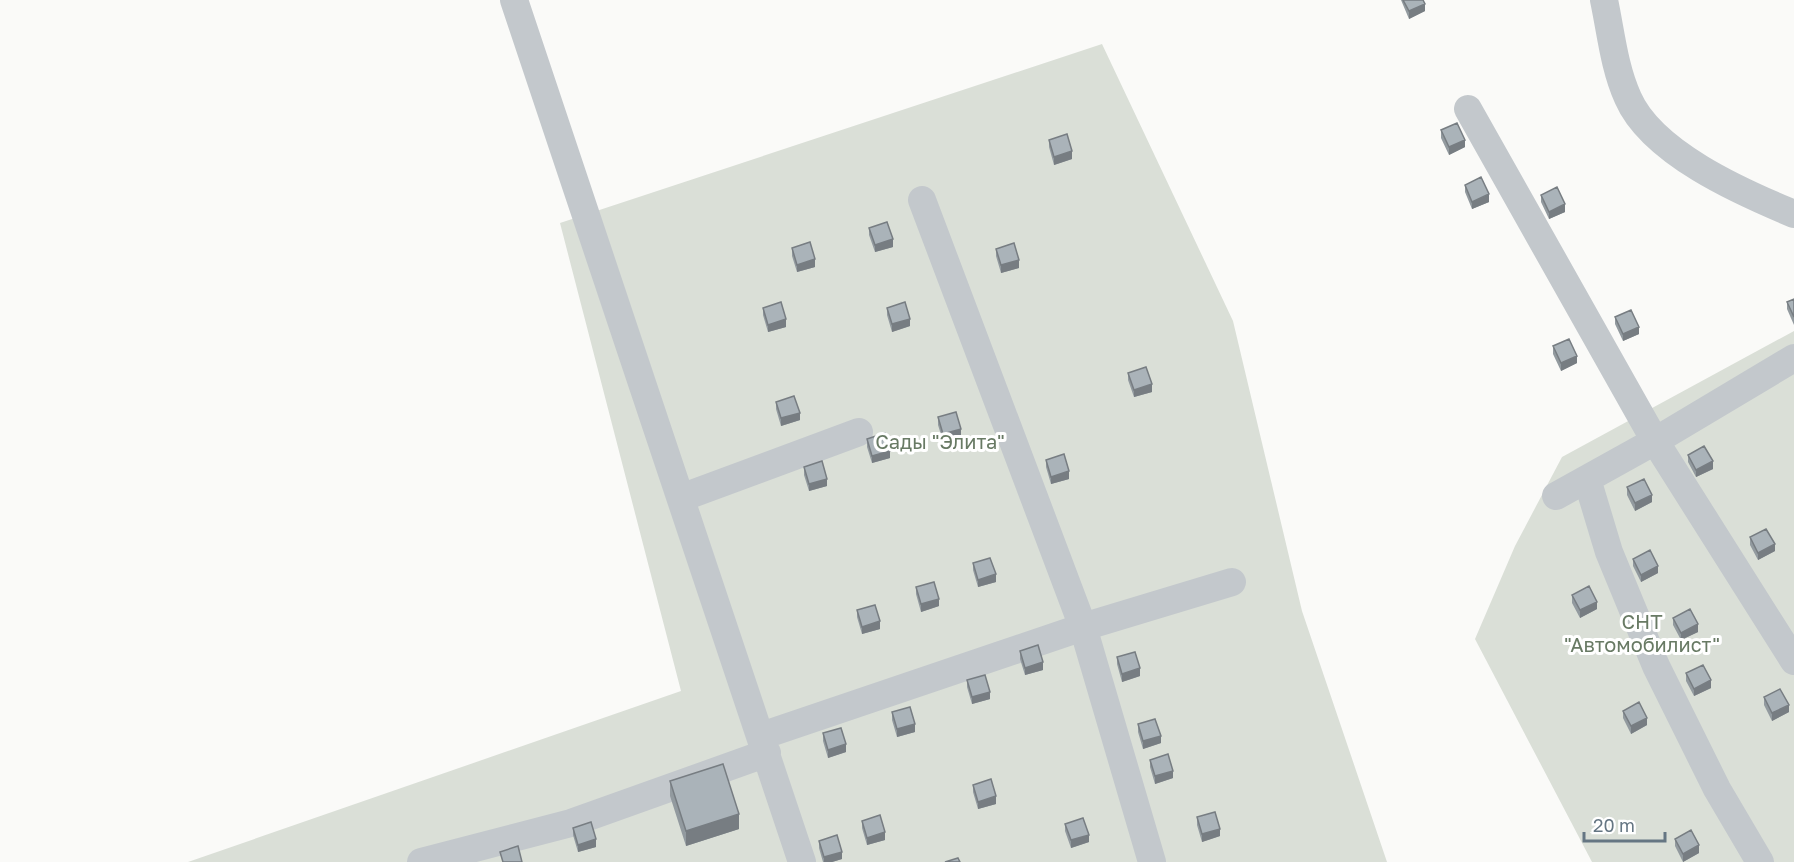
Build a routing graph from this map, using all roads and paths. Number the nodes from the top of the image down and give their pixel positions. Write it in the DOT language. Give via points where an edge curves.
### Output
graph roads {
  1 [pos="514,0"];
  2 [pos="1604,0"];
  3 [pos="1468,109"];
  4 [pos="922,200"];
  5 [pos="1794,214"];
  6 [pos="1794,358"];
  7 [pos="859,432"];
  8 [pos="1655,441"];
  9 [pos="1587,479"];
  10 [pos="1556,496"];
  11 [pos="681,498"];
  12 [pos="1232,582"];
  13 [pos="1083,627"];
  14 [pos="1794,661"];
  15 [pos="764,744"];
  16 [pos="421,862"];
  17 [pos="802,862"];
  18 [pos="1152,862"];
  19 [pos="1760,862"];
  1 -- 11 [label="street"];
  2 -- 5 [label="street" via="1615,61 1628,99 1645,126 1671,148 1736,189"];
  3 -- 8 [label="street"];
  4 -- 13 [label="street"];
  6 -- 8 [label="street"];
  7 -- 11 [label="street"];
  8 -- 9 [label="street"];
  8 -- 14 [label="street"];
  9 -- 10 [label="street"];
  9 -- 19 [label="street" via="1610,552 1656,666 1717,789"];
  11 -- 15 [label="street"];
  12 -- 13 [label="street"];
  13 -- 15 [label="street"];
  13 -- 18 [label="street"];
  15 -- 16 [label="street" via="571,823"];
  15 -- 17 [label="street"];
}
